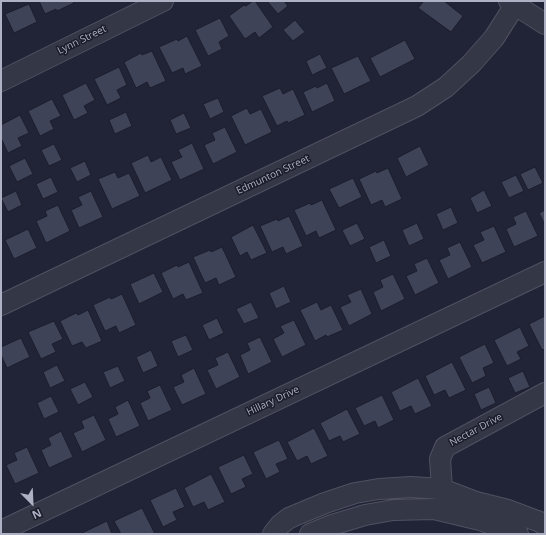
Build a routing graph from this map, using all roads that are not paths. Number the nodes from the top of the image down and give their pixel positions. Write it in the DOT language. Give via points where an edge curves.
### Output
graph roads {
  1 [pos="163,1"];
  2 [pos="512,3"];
  3 [pos="545,24"];
  4 [pos="1,81"];
  5 [pos="545,272"];
  6 [pos="1,305"];
  7 [pos="545,393"];
  8 [pos="442,490"];
  9 [pos="325,503"];
  10 [pos="447,512"];
  11 [pos="545,525"];
  12 [pos="334,529"];
  13 [pos="1,531"];
  14 [pos="273,534"];
  15 [pos="310,534"];
  16 [pos="518,534"];
  1 -- 4 [label="street, Lynn Street"];
  2 -- 3 [label="street"];
  2 -- 6 [label="street, Edmunton Street" via="494,38 471,64 446,87 417,106"];
  5 -- 13 [label="street, Hillary Drive"];
  7 -- 8 [label="street, Nectar Drive" via="444,447 440,459"];
  8 -- 9 [label="street" via="411,487 380,489 355,493"];
  8 -- 10 [label="street, Nectar Drive"];
  8 -- 11 [label="street" via="508,510"];
  9 -- 12 [label="street"];
  9 -- 14 [label="street" via="289,518"];
  10 -- 12 [label="street" via="434,509 393,510 365,515"];
  10 -- 16 [label="street" via="480,520"];
  12 -- 15 [label="street"];
}
